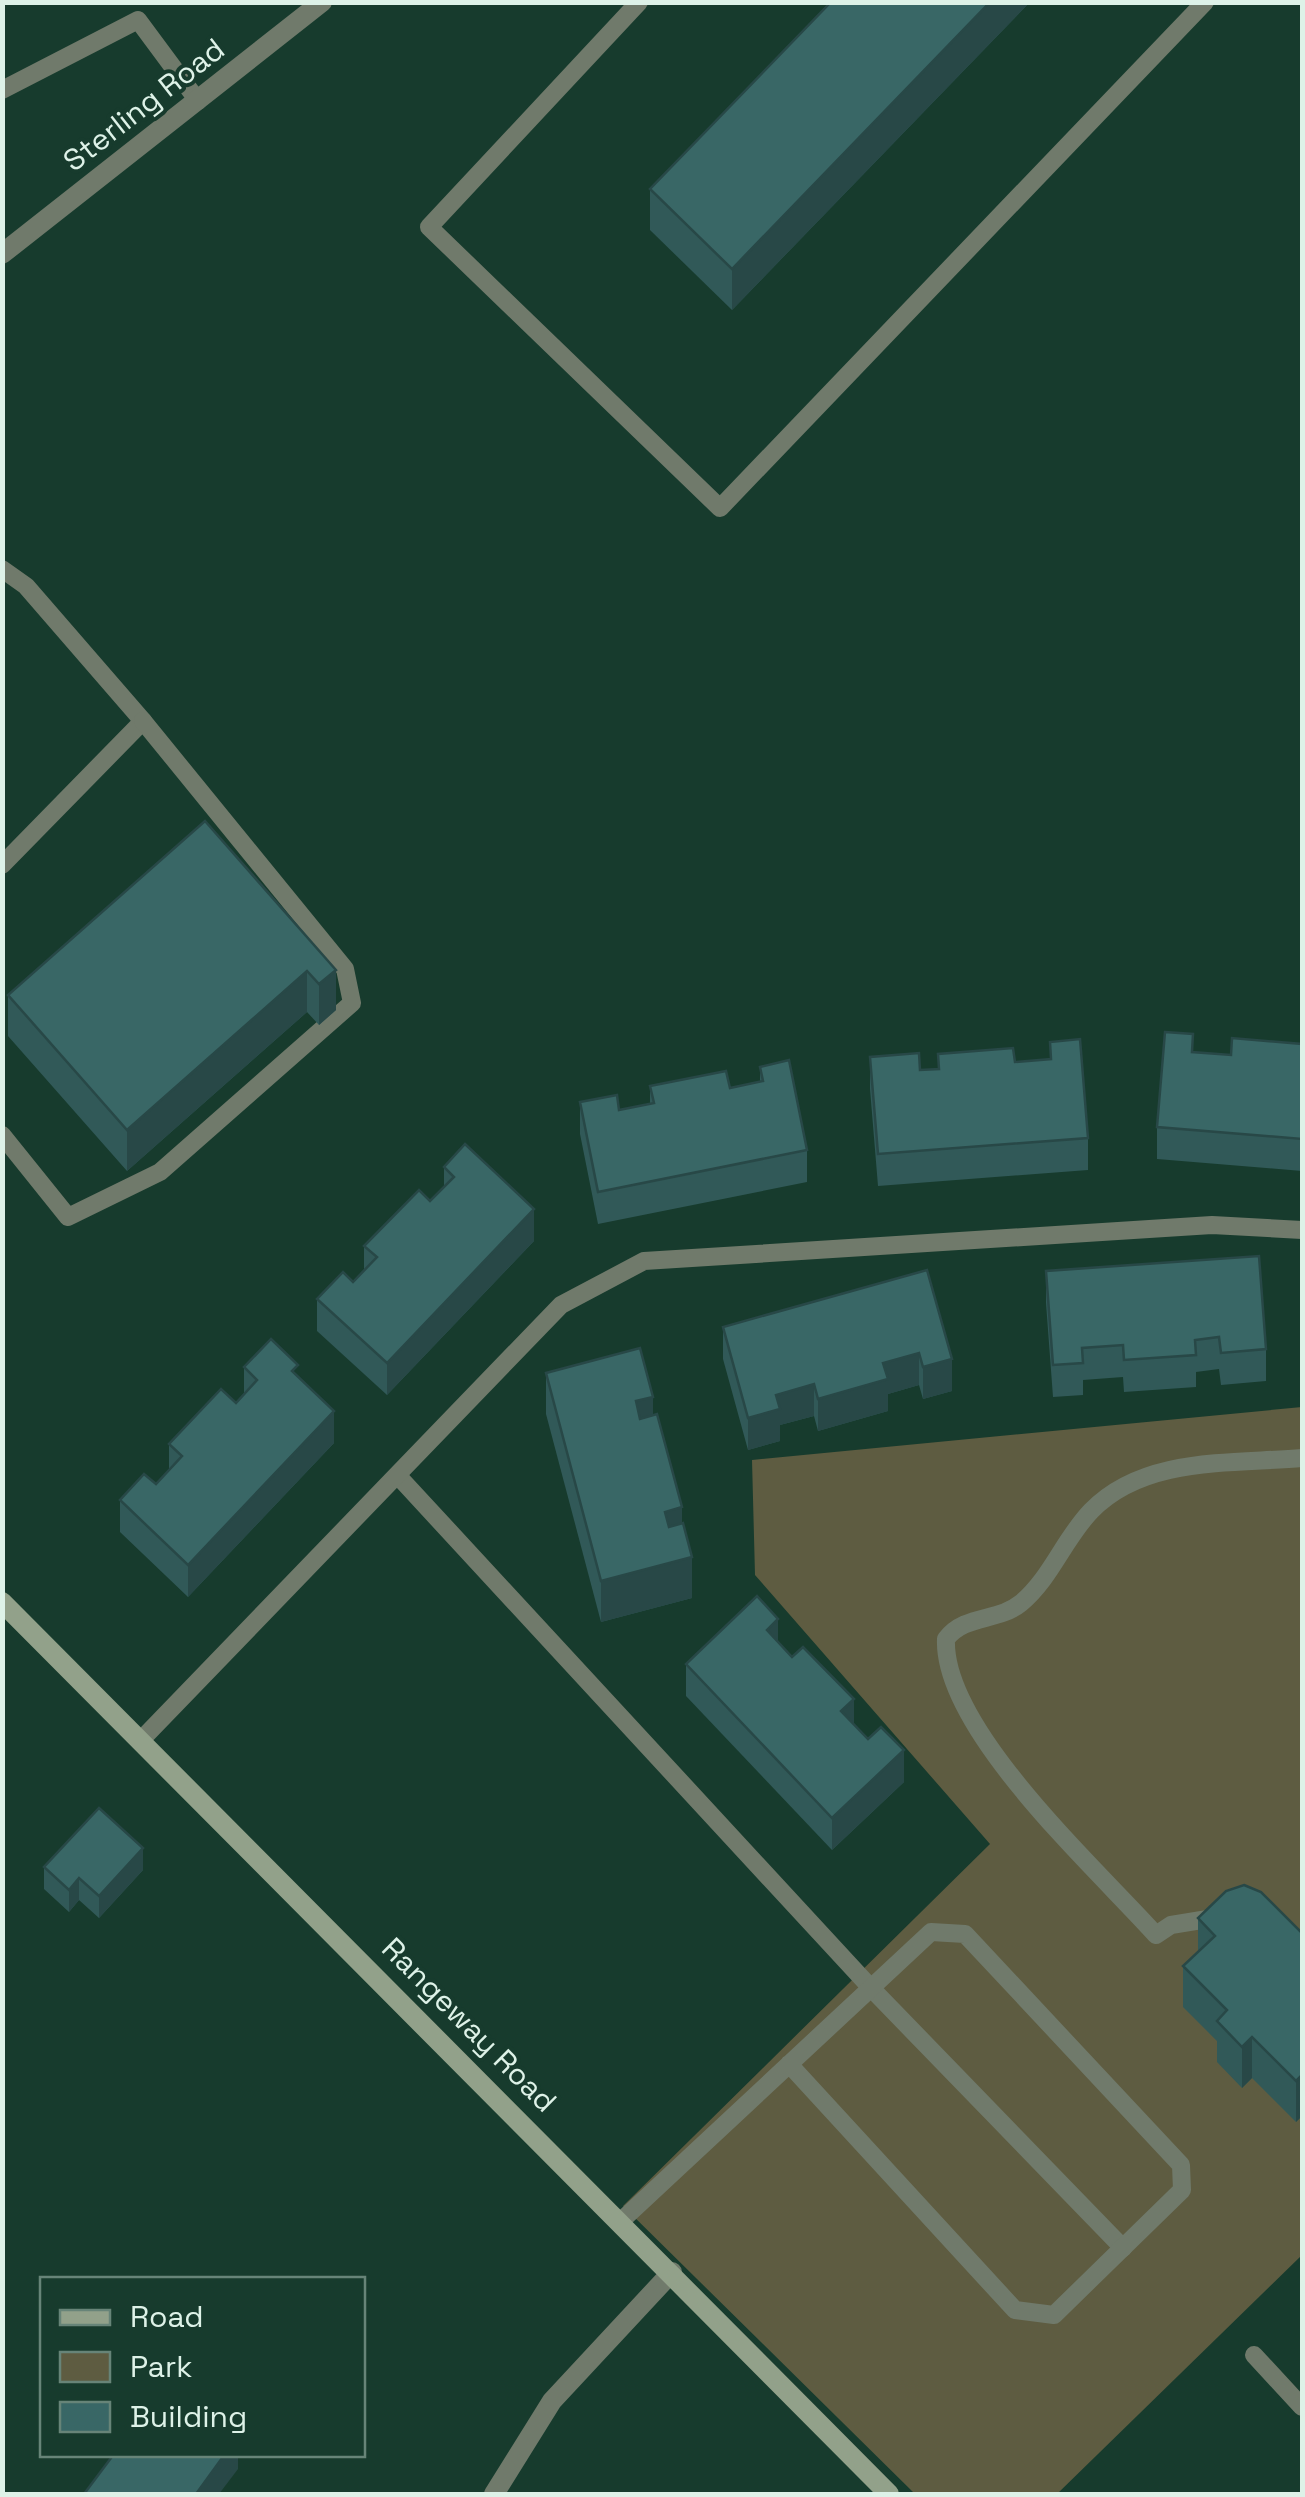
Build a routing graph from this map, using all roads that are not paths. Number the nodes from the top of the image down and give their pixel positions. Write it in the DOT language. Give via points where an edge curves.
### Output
graph roads {
  1 [pos="322,2"];
  2 [pos="640,2"];
  3 [pos="1205,2"];
  4 [pos="135,11"];
  5 [pos="2,90"];
  6 [pos="198,101"];
  7 [pos="2,254"];
  8 [pos="2,569"];
  9 [pos="143,721"];
  10 [pos="2,865"];
  11 [pos="2,1135"];
  12 [pos="1302,1230"];
  13 [pos="1302,1458"];
  14 [pos="399,1477"];
  15 [pos="2,1602"];
  16 [pos="143,1738"];
  17 [pos="1240,1918"];
  18 [pos="871,1988"];
  19 [pos="789,2064"];
  20 [pos="620,2221"];
  21 [pos="1123,2248"];
  22 [pos="672,2272"];
  23 [pos="1254,2355"];
  24 [pos="1302,2407"];
  25 [pos="494,2494"];
  26 [pos="888,2494"];
  1 -- 6 [label="street, Sterling Road"];
  2 -- 3 [label="lane" via="429,227 720,508"];
  4 -- 5 [label="lane"];
  4 -- 6 [label="lane"];
  6 -- 7 [label="street, Sterling Road"];
  8 -- 9 [label="lane" via="26,586"];
  9 -- 10 [label="lane"];
  9 -- 11 [label="lane" via="345,969 352,1003 160,1172 68,1218"];
  12 -- 14 [label="lane" via="1212,1224 644,1261 561,1305"];
  13 -- 17 [label="lane" via="1182,1468 1126,1482 1089,1513 1016,1608 955,1627 946,1639 950,1678 984,1740 1156,1935 1171,1925"];
  14 -- 16 [label="lane"];
  14 -- 18 [label="lane"];
  15 -- 16 [label="street, Rangeway Road"];
  16 -- 20 [label="street, Rangeway Road"];
  18 -- 19 [label="lane"];
  18 -- 21 [label="lane"];
  18 -- 21 [label="lane" via="931,1932 965,1934 1181,2164 1182,2190"];
  19 -- 20 [label="lane"];
  19 -- 21 [label="lane" via="1015,2310 1054,2315"];
  20 -- 22 [label="street, Rangeway Road"];
  22 -- 25 [label="street" via="552,2400"];
  22 -- 26 [label="street, Rangeway Road"];
  23 -- 24 [label="lane"];
}
